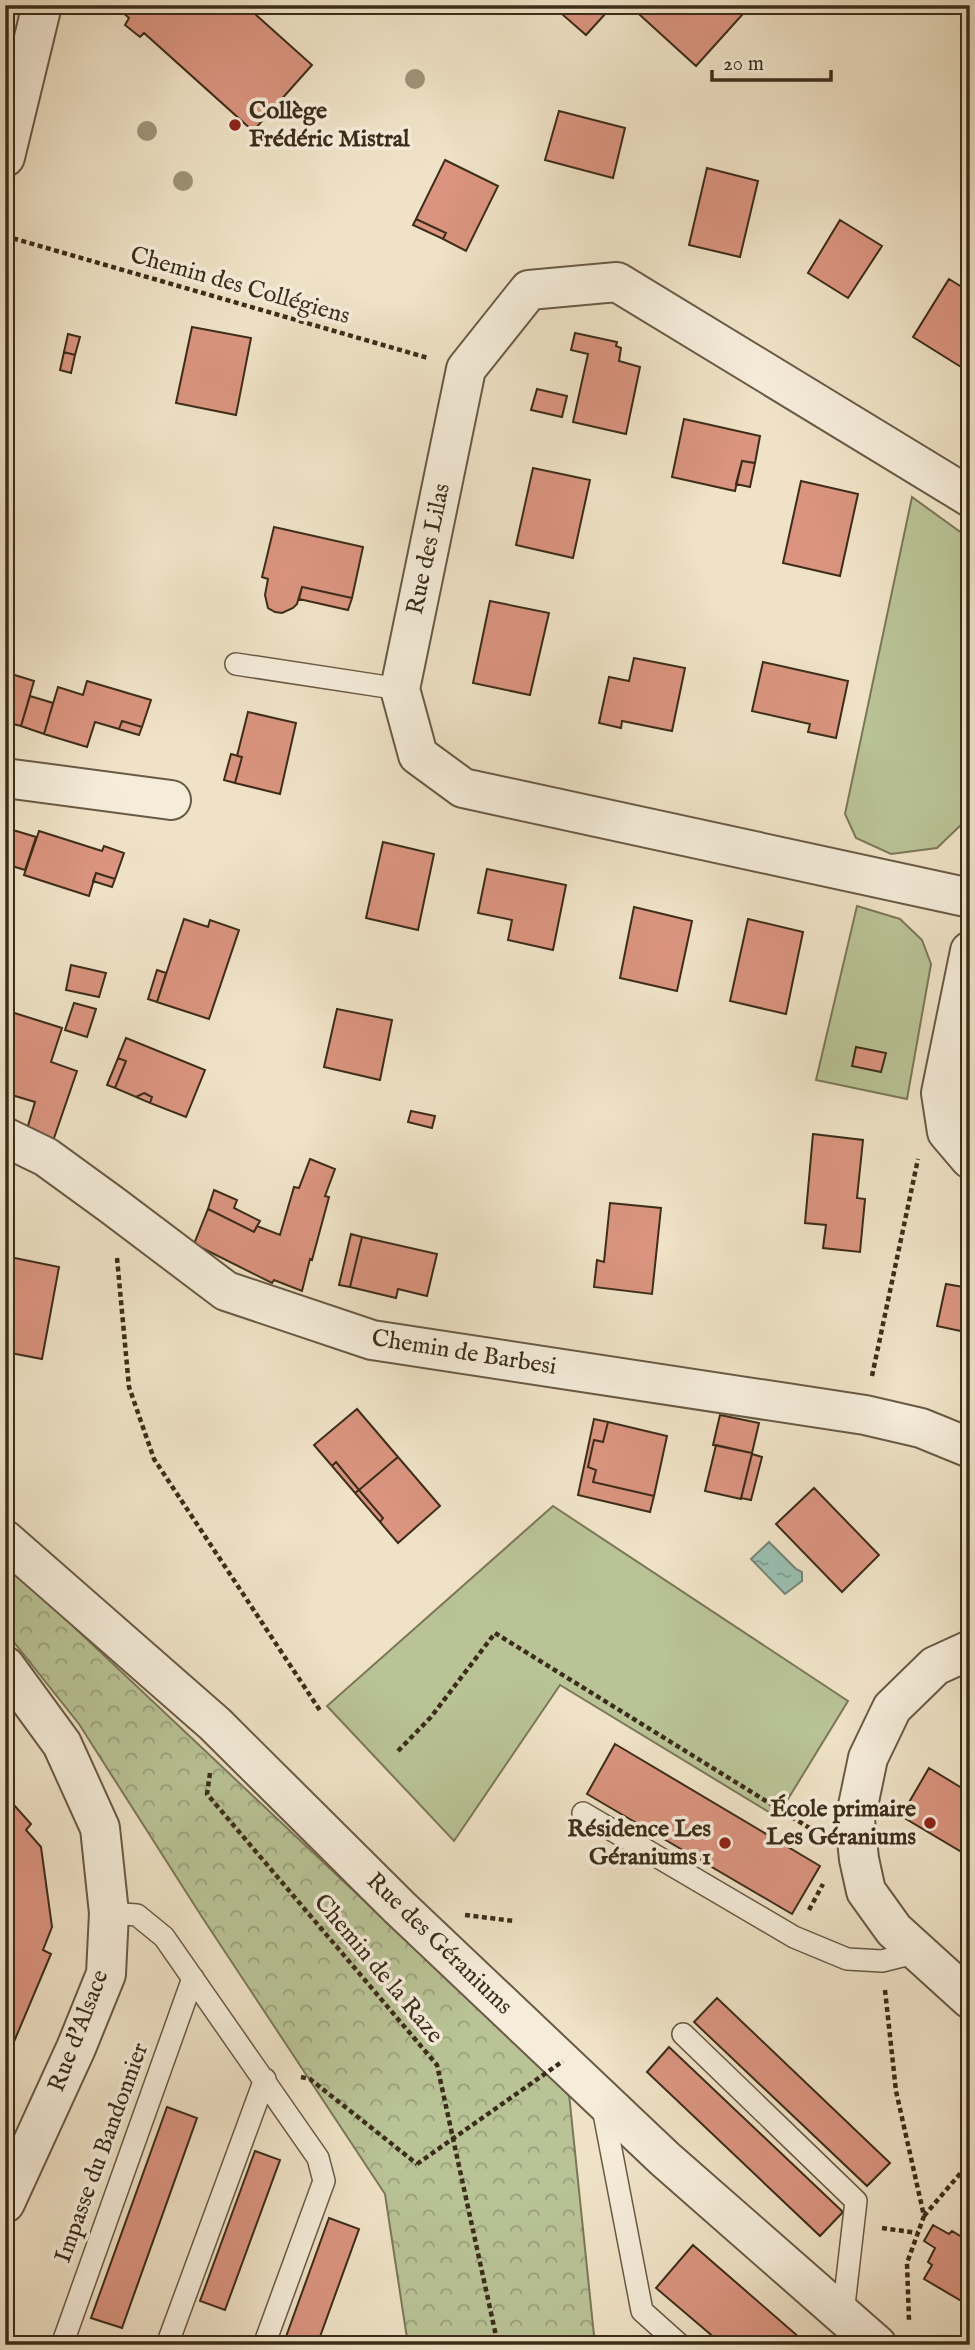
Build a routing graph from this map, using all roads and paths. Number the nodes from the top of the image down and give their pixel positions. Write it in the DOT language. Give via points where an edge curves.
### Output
graph roads {
  1 [pos="42,5"];
  2 [pos="5,157"];
  3 [pos="5,236"];
  4 [pos="466,369"];
  5 [pos="970,497"];
  6 [pos="236,664"];
  7 [pos="400,689"];
  8 [pos="5,778"];
  9 [pos="171,800"];
  10 [pos="970,898"];
  11 [pos="970,951"];
  12 [pos="5,1137"];
  13 [pos="920,1151"];
  14 [pos="970,1159"];
  15 [pos="112,1205"];
  16 [pos="878,1350"];
  17 [pos="970,1448"];
  18 [pos="5,1540"];
  19 [pos="970,1650"];
  20 [pos="5,1666"];
  21 [pos="321,1712"];
  22 [pos="215,1724"];
  23 [pos="397,1751"];
  24 [pos="583,1813"];
  25 [pos="859,1859"];
  26 [pos="826,1879"];
  27 [pos="109,1913"];
  28 [pos="794,1937"];
  29 [pos="900,1957"];
  30 [pos="193,1978"];
  31 [pos="970,1999"];
  32 [pos="683,2034"];
  33 [pos="563,2061"];
  34 [pos="260,2073"];
  35 [pos="601,2097"];
  36 [pos="970,2162"];
  37 [pos="5,2203"];
  38 [pos="924,2216"];
  39 [pos="843,2315"];
  40 [pos="909,2326"];
  41 [pos="62,2345"];
  42 [pos="167,2345"];
  43 [pos="264,2345"];
  44 [pos="498,2345"];
  45 [pos="680,2345"];
  46 [pos="877,2345"];
  1 -- 2 [label="street"];
  3 -- 4 [label="path, Chemin des Collégiens"];
  4 -- 5 [label="street, Rue des Lilas" via="529,290 617,282"];
  4 -- 7 [label="street, Rue des Lilas"];
  6 -- 7 [label="lane"];
  7 -- 10 [label="street, Rue des Lilas" via="418,755 463,788"];
  8 -- 9 [label="street"];
  11 -- 14 [label="street" via="942,1093 947,1132"];
  12 -- 15 [label="street, Chemin de Barbesi" via="46,1157"];
  13 -- 16 [label="path"];
  15 -- 17 [label="street, Chemin de Barbesi" via="226,1291 372,1340 865,1415 921,1428"];
  15 -- 21 [label="path" via="129,1387 154,1459"];
  18 -- 22 [label="street, Rue des Géraniums"];
  19 -- 25 [label="street" via="935,1666 892,1708 868,1758 855,1820"];
  20 -- 27 [label="street, Rue d'Alsace" via="62,1744 100,1828"];
  22 -- 33 [label="street, Rue des Géraniums" via="398,1907"];
  22 -- 44 [label="path, Chemin de la Raze" via="208,1794 437,2065"];
  23 -- 25 [label="path" via="431,1717 495,1633"];
  24 -- 28 [label="lane"];
  25 -- 29 [label="street" via="866,1891 894,1930"];
  26 -- 28 [label="path"];
  27 -- 30 [label="lane" via="137,1915 164,1937"];
  27 -- 37 [label="street, Rue d'Alsace" via="106,1974"];
  28 -- 29 [label="lane" via="847,1959"];
  29 -- 31 [label="street"];
  29 -- 38 [label="path" via="896,2091"];
  30 -- 34 [label="lane"];
  30 -- 41 [label="lane, Impasse du Bandonnier"];
  32 -- 39 [label="lane" via="856,2201"];
  33 -- 34 [label="path, bridge" via="417,2164 310,2078"];
  33 -- 35 [label="street, Rue des Géraniums"];
  34 -- 42 [label="lane"];
  34 -- 43 [label="lane" via="318,2158 324,2181"];
  35 -- 39 [label="street, Rue des Géraniums"];
  35 -- 45 [label="lane" via="642,2311"];
  36 -- 38 [label="path"];
  38 -- 40 [label="path" via="907,2263"];
  39 -- 46 [label="street, Rue des Géraniums"];
}
